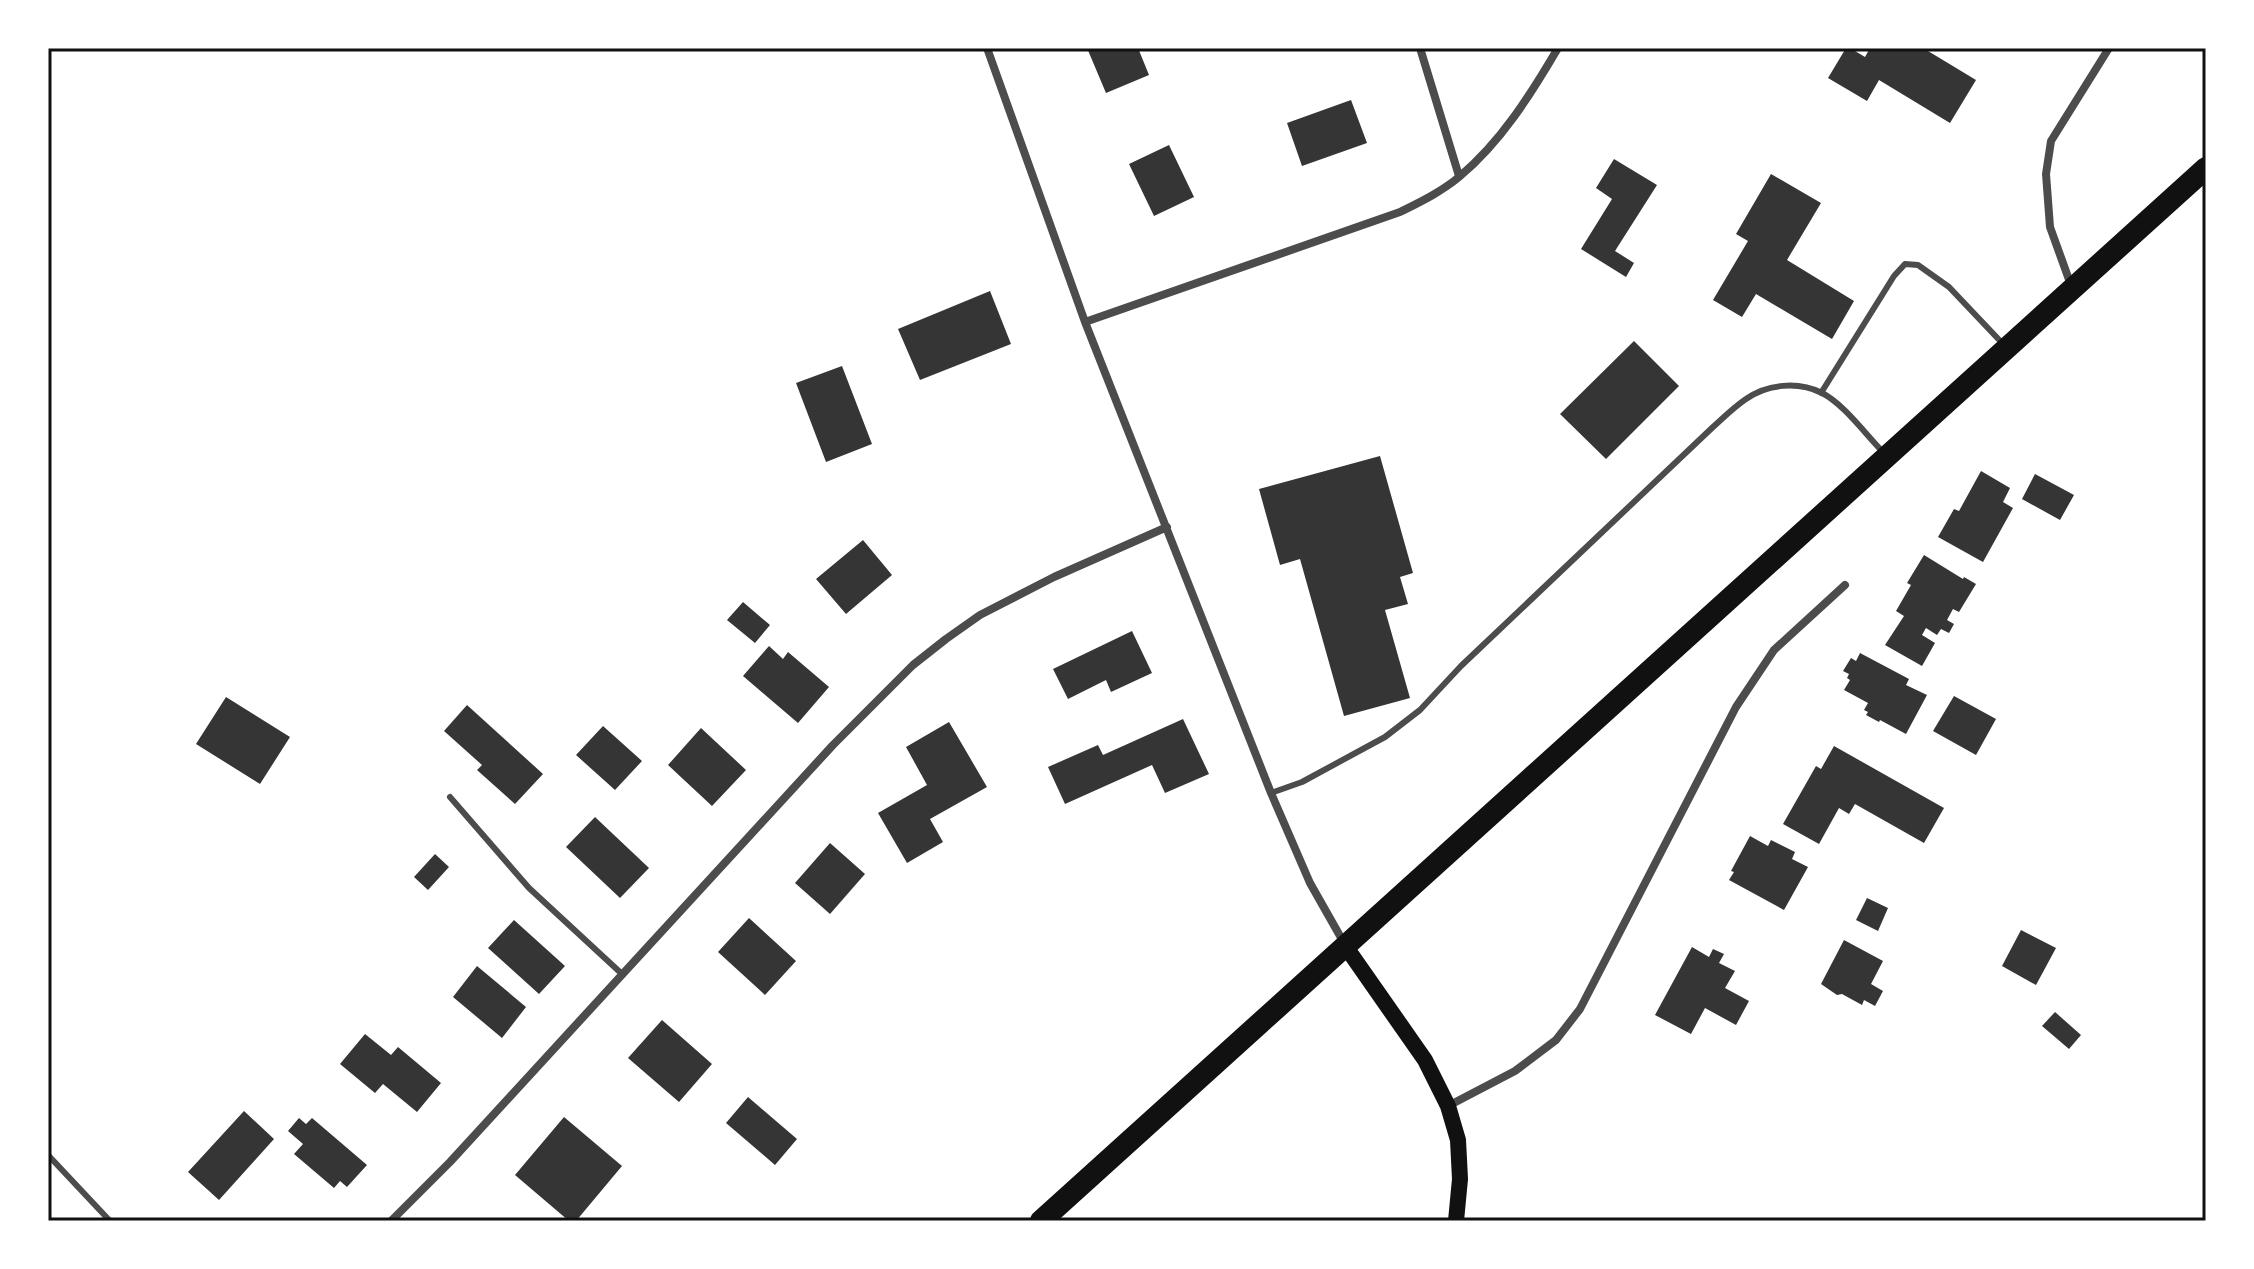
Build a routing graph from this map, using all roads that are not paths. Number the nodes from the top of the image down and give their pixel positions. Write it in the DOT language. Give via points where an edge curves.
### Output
graph roads {
  1 [pos="987,48"];
  2 [pos="1420,48"];
  3 [pos="1558,48"];
  4 [pos="2109,48"];
  5 [pos="2206,168"];
  6 [pos="1459,176"];
  7 [pos="2072,289"];
  8 [pos="1085,322"];
  9 [pos="2006,348"];
  10 [pos="1821,393"];
  11 [pos="1886,456"];
  12 [pos="1167,527"];
  13 [pos="1845,585"];
  14 [pos="1271,793"];
  15 [pos="450,797"];
  16 [pos="1346,947"];
  17 [pos="622,974"];
  18 [pos="1448,1106"];
  19 [pos="48,1155"];
  20 [pos="110,1221"];
  21 [pos="391,1221"];
  22 [pos="1041,1221"];
  23 [pos="1456,1221"];
  1 -- 8 [label="street"];
  2 -- 6 [label="street"];
  3 -- 6 [label="street" via="1517,113"];
  4 -- 7 [label="street" via="2049,152 2050,227"];
  5 -- 7 [label="highway"];
  6 -- 8 [label="street" via="1400,212"];
  7 -- 9 [label="highway"];
  8 -- 12 [label="street"];
  9 -- 10 [label="lane" via="1949,287 1918,265 1905,264"];
  9 -- 11 [label="highway"];
  10 -- 11 [label="lane"];
  10 -- 14 [label="lane" via="1775,385 1747,397 1420,710 1385,737"];
  11 -- 16 [label="highway"];
  12 -- 14 [label="street"];
  12 -- 17 [label="street" via="980,615 913,665"];
  13 -- 18 [label="street" via="1774,650 1742,697 1580,1009 1556,1040 1515,1071"];
  14 -- 16 [label="street" via="1310,883"];
  15 -- 17 [label="lane" via="529,888"];
  16 -- 18 [label="main road" via="1425,1060"];
  16 -- 22 [label="highway"];
  17 -- 21 [label="street"];
  18 -- 23 [label="main road" via="1458,1140"];
  19 -- 20 [label="lane"];
}
